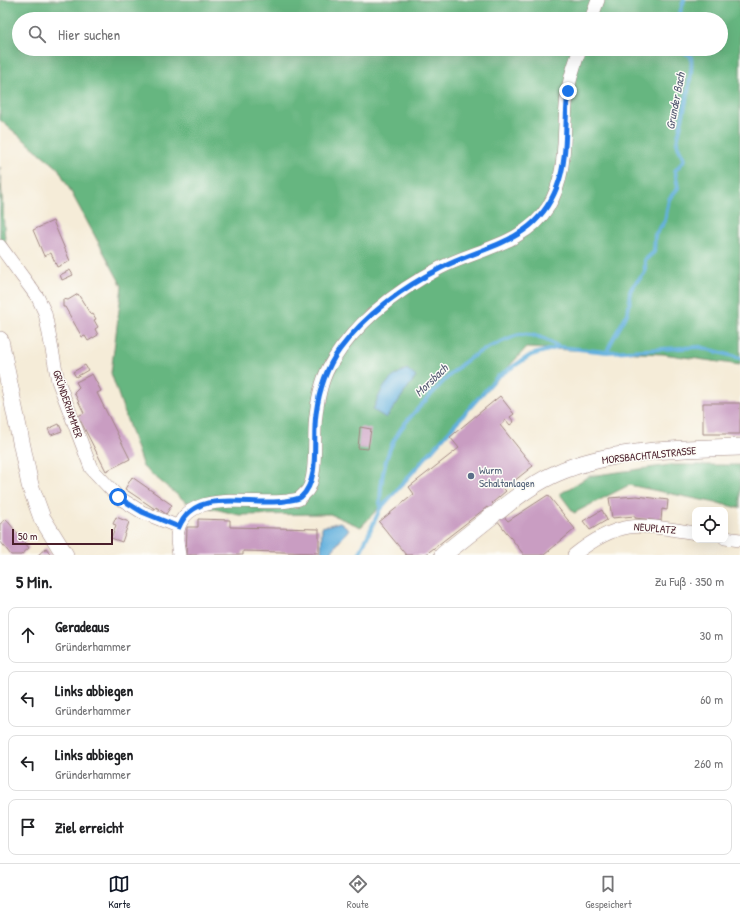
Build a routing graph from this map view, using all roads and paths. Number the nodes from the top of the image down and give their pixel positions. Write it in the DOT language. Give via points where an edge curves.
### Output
graph roads {
  1 [pos="598,0"];
  2 [pos="594,12"];
  3 [pos="577,56"];
  4 [pos="0,246"];
  5 [pos="0,340"];
  6 [pos="740,447"];
  7 [pos="179,527"];
  8 [pos="692,533"];
  9 [pos="728,538"];
  10 [pos="740,540"];
  11 [pos="65,555"];
  12 [pos="179,555"];
  13 [pos="443,555"];
  14 [pos="574,555"];
  1 -- 2 [label="street"];
  3 -- 7 [label="street" via="568,91 563,165 548,208 514,238 441,268 408,287 354,332 330,364 324,378 316,414 313,478 309,489 298,499 281,502 224,501 205,504 188,511"];
  4 -- 7 [label="street, GRÜNDERHAMMER" via="38,298 45,313 58,381 91,468 118,497 142,512"];
  5 -- 11 [label="main road" via="30,484 42,518"];
  6 -- 13 [label="main road, MORSBACHTALSTRASSE" via="637,454 595,460 569,468 542,480"];
  7 -- 12 [label="street"];
  8 -- 14 [label="street, NEUPLATZ" via="641,525 628,526 601,537"];
  9 -- 10 [label="street"];
}
